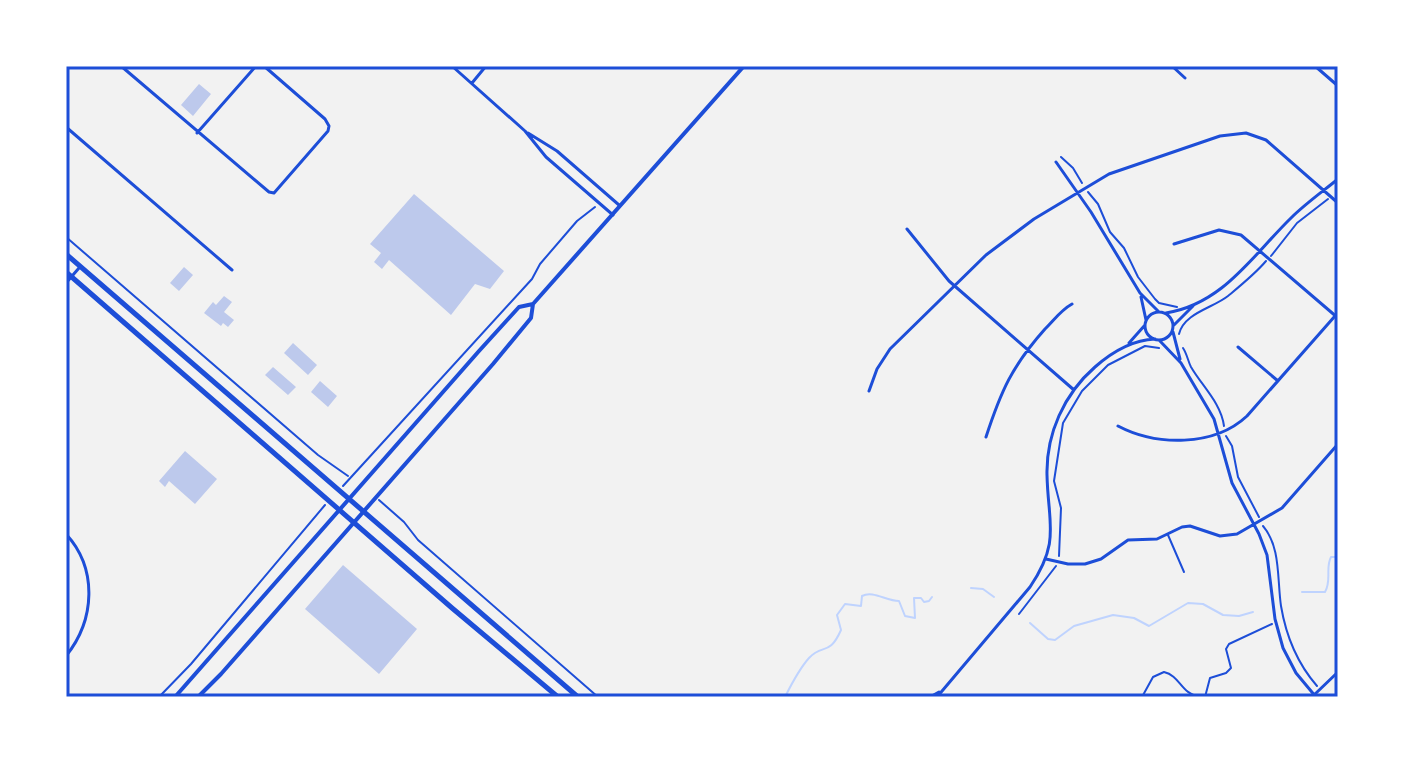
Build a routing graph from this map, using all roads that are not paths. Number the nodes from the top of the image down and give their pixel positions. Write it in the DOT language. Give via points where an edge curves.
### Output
graph roads {
  1 [pos="121,66"];
  2 [pos="256,66"];
  3 [pos="264,66"];
  4 [pos="452,66"];
  5 [pos="486,66"];
  6 [pos="744,66"];
  7 [pos="1172,66"];
  8 [pos="1315,66"];
  9 [pos="1185,78"];
  10 [pos="472,83"];
  11 [pos="1338,86"];
  12 [pos="66,127"];
  13 [pos="525,131"];
  14 [pos="197,133"];
  15 [pos="1056,162"];
  16 [pos="1338,179"];
  17 [pos="1324,191"];
  18 [pos="1079,194"];
  19 [pos="1338,203"];
  20 [pos="621,206"];
  21 [pos="613,215"];
  22 [pos="907,229"];
  23 [pos="1174,244"];
  24 [pos="1262,252"];
  25 [pos="66,254"];
  26 [pos="80,267"];
  27 [pos="232,270"];
  28 [pos="69,274"];
  29 [pos="66,283"];
  30 [pos="955,286"];
  31 [pos="1140,293"];
  32 [pos="533,304"];
  33 [pos="1072,304"];
  34 [pos="1194,305"];
  35 [pos="1159,312"];
  36 [pos="1166,313"];
  37 [pos="1336,317"];
  38 [pos="1146,324"];
  39 [pos="1173,328"];
  40 [pos="1157,340"];
  41 [pos="1126,346"];
  42 [pos="1238,347"];
  43 [pos="1027,349"];
  44 [pos="1181,363"];
  45 [pos="1278,381"];
  46 [pos="1074,390"];
  47 [pos="869,391"];
  48 [pos="1118,426"];
  49 [pos="1219,432"];
  50 [pos="986,437"];
  51 [pos="1338,444"];
  52 [pos="351,498"];
  53 [pos="340,510"];
  54 [pos="364,510"];
  55 [pos="354,523"];
  56 [pos="1255,526"];
  57 [pos="66,534"];
  58 [pos="1167,534"];
  59 [pos="1046,558"];
  60 [pos="1184,572"];
  61 [pos="66,656"];
  62 [pos="1338,672"];
  63 [pos="938,695"];
  64 [pos="1315,696"];
  65 [pos="175,697"];
  66 [pos="198,697"];
  67 [pos="558,697"];
  68 [pos="566,697"];
  69 [pos="578,697"];
  70 [pos="930,697"];
  1 -- 14 [label="street"];
  2 -- 14 [label="street"];
  3 -- 14 [label="street" via="329,126 278,191 269,192"];
  4 -- 10 [label="street"];
  5 -- 10 [label="street"];
  6 -- 20 [label="main road"];
  7 -- 9 [label="street"];
  8 -- 11 [label="street"];
  10 -- 13 [label="street"];
  12 -- 27 [label="street"];
  13 -- 20 [label="street"];
  13 -- 21 [label="street" via="546,157"];
  15 -- 18 [label="street"];
  16 -- 17 [label="street"];
  17 -- 18 [label="street" via="1266,140 1246,133 1220,136 1109,174"];
  17 -- 19 [label="street"];
  17 -- 24 [label="street" via="1290,218"];
  18 -- 30 [label="street" via="1001,242"];
  18 -- 31 [label="street"];
  20 -- 21 [label="main road"];
  21 -- 32 [label="main road"];
  22 -- 30 [label="street"];
  23 -- 24 [label="street" via="1208,232 1230,231"];
  24 -- 34 [label="street" via="1233,280"];
  24 -- 37 [label="street"];
  25 -- 26 [label="highway"];
  26 -- 28 [label="street"];
  26 -- 52 [label="highway"];
  28 -- 29 [label="street"];
  28 -- 53 [label="highway"];
  30 -- 43 [label="street"];
  30 -- 47 [label="street" via="890,349"];
  31 -- 35 [label="street"];
  31 -- 38 [label="street"];
  32 -- 52 [label="main road" via="519,307"];
  32 -- 54 [label="main road" via="531,318"];
  33 -- 43 [label="street"];
  34 -- 36 [label="street"];
  34 -- 39 [label="street"];
  35 -- 36 [label="street"];
  35 -- 38 [label="street"];
  36 -- 39 [label="street"];
  37 -- 45 [label="street"];
  38 -- 40 [label="street"];
  38 -- 41 [label="street"];
  39 -- 40 [label="street"];
  39 -- 44 [label="street"];
  40 -- 41 [label="street"];
  40 -- 44 [label="street"];
  41 -- 46 [label="street"];
  42 -- 45 [label="street"];
  43 -- 46 [label="street"];
  43 -- 50 [label="street" via="1007,381"];
  44 -- 49 [label="street"];
  45 -- 49 [label="street" via="1240,423"];
  46 -- 59 [label="street" via="1050,444 1052,525"];
  48 -- 49 [label="street" via="1161,440"];
  49 -- 56 [label="street" via="1232,483"];
  51 -- 56 [label="street" via="1282,508"];
  52 -- 53 [label="main road"];
  52 -- 54 [label="highway"];
  53 -- 55 [label="highway"];
  53 -- 65 [label="main road"];
  54 -- 55 [label="main road"];
  54 -- 69 [label="highway"];
  55 -- 66 [label="main road"];
  55 -- 67 [label="highway"];
  56 -- 58 [label="street" via="1228,536 1190,526"];
  56 -- 64 [label="street" via="1270,567 1276,623 1288,659"];
  57 -- 61 [label="street" via="78,550 89,589 85,625"];
  58 -- 59 [label="street" via="1128,540 1094,562 1077,565"];
  58 -- 60 [label="lane"];
  59 -- 63 [label="street" via="1030,587"];
  62 -- 64 [label="street"];
  63 -- 70 [label="street"];
  67 -- 68 [label="highway"];
}
